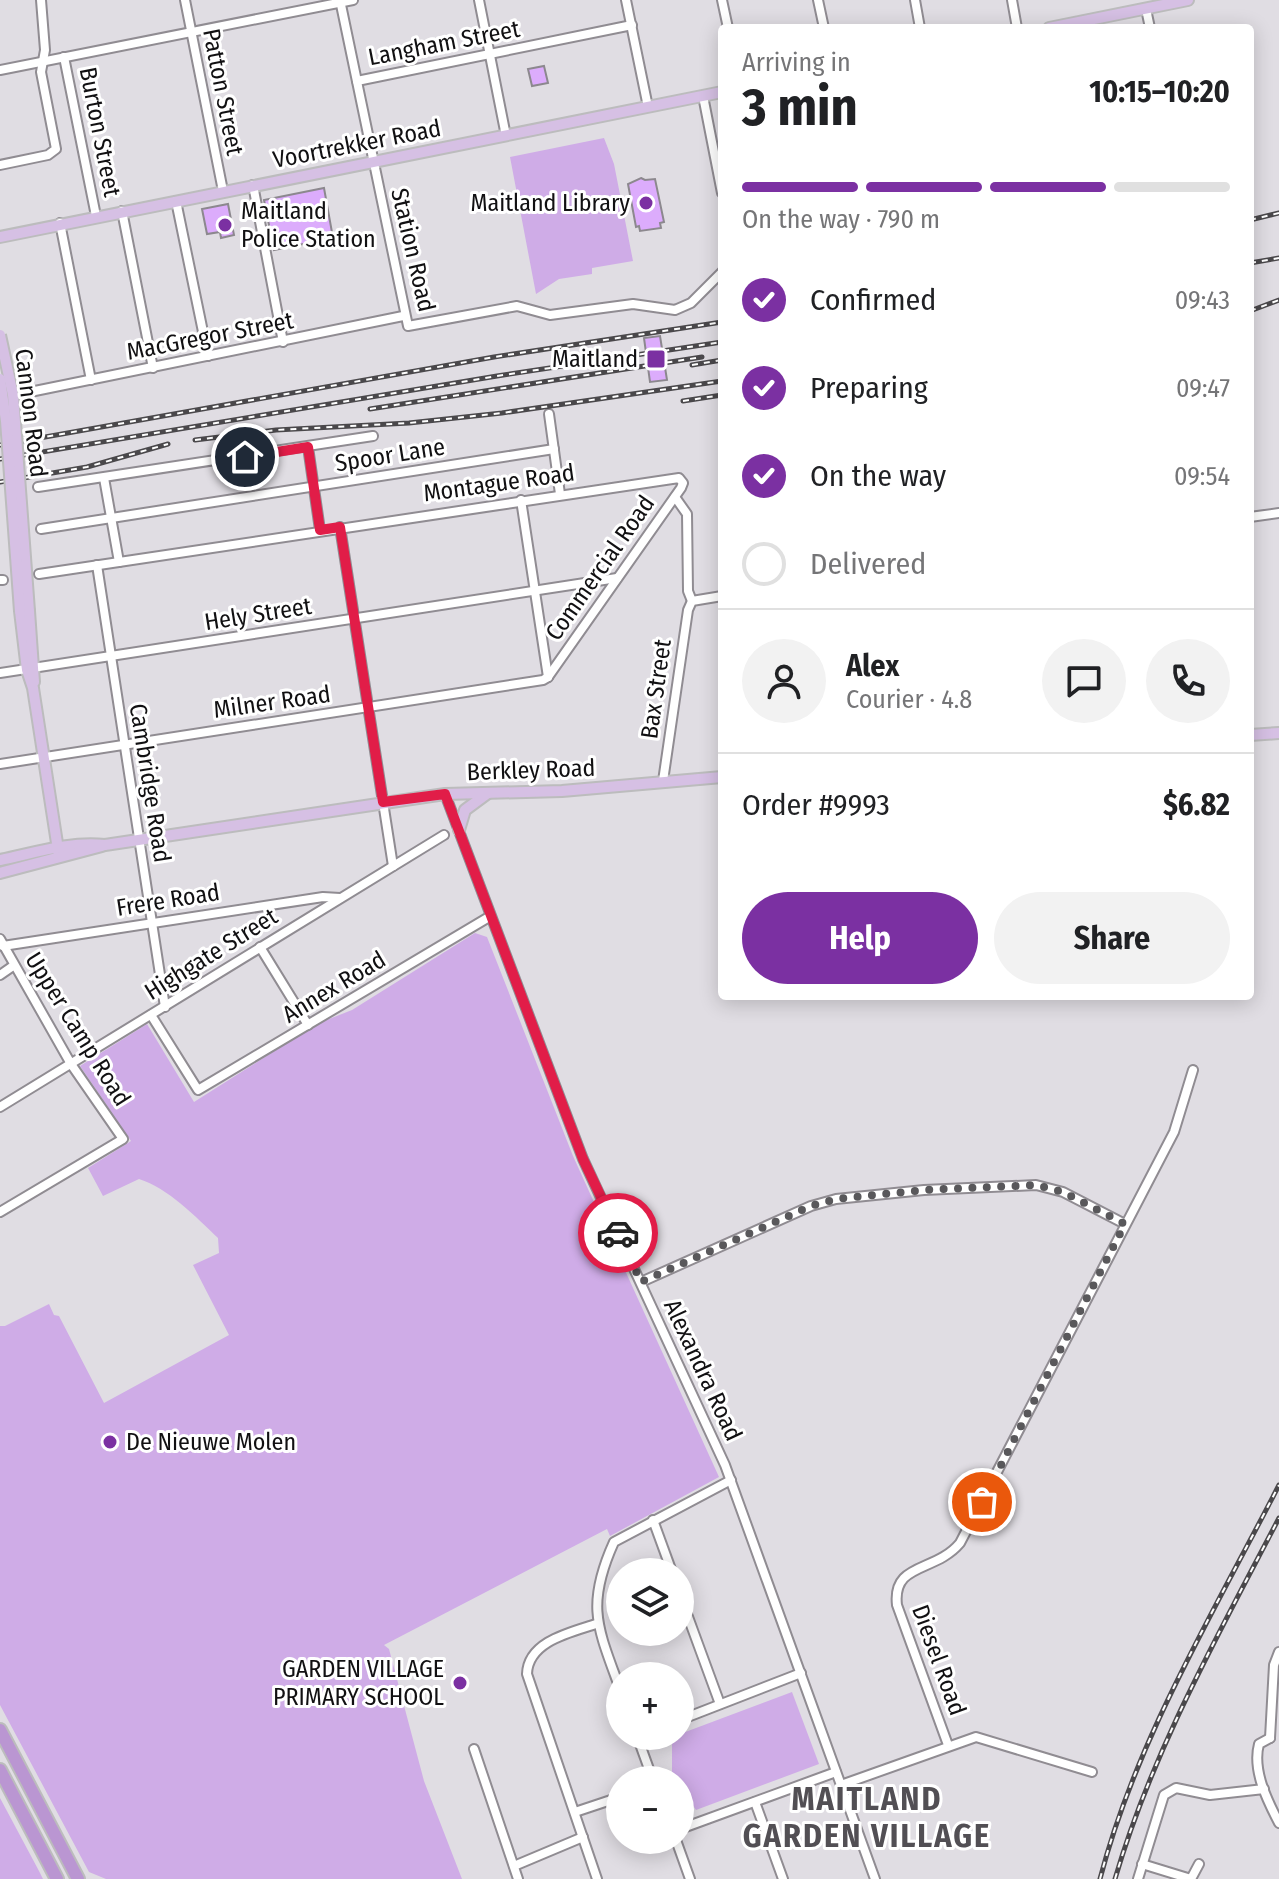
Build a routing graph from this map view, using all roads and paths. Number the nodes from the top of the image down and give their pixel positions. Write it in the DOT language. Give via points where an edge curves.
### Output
graph roads {
  1 [pos="41,0"];
  2 [pos="185,0"];
  3 [pos="353,0"];
  4 [pos="479,0"];
  5 [pos="626,0"];
  6 [pos="722,0"];
  7 [pos="818,0"];
  8 [pos="915,0"];
  9 [pos="1012,0"];
  10 [pos="1188,0"];
  11 [pos="341,1"];
  12 [pos="1146,9"];
  13 [pos="727,24"];
  14 [pos="823,24"];
  15 [pos="919,24"];
  16 [pos="1016,24"];
  17 [pos="1069,24"];
  18 [pos="1149,24"];
  19 [pos="632,25"];
  20 [pos="191,32"];
  21 [pos="490,54"];
  22 [pos="64,57"];
  23 [pos="43,61"];
  24 [pos="0,70"];
  25 [pos="357,81"];
  26 [pos="718,93"];
  27 [pos="703,96"];
  28 [pos="648,107"];
  29 [pos="506,136"];
  30 [pos="373,162"];
  31 [pos="0,165"];
  32 [pos="718,173"];
  33 [pos="253,185"];
  34 [pos="223,191"];
  35 [pos="176,201"];
  36 [pos="122,211"];
  37 [pos="96,216"];
  38 [pos="60,223"];
  39 [pos="0,237"];
  40 [pos="718,276"];
  41 [pos="403,316"];
  42 [pos="0,335"];
  43 [pos="283,342"];
  44 [pos="208,356"];
  45 [pos="153,368"];
  46 [pos="0,379"];
  47 [pos="91,380"];
  48 [pos="25,393"];
  49 [pos="549,414"];
  50 [pos="373,436"];
  51 [pos="308,447"];
  52 [pos="554,449"];
  53 [pos="104,478"];
  54 [pos="683,483"];
  55 [pos="38,487"];
  56 [pos="314,487"];
  57 [pos="560,494"];
  58 [pos="675,497"];
  59 [pos="521,500"];
  60 [pos="1279,513"];
  61 [pos="1254,516"];
  62 [pos="112,518"];
  63 [pos="340,527"];
  64 [pos="41,529"];
  65 [pos="320,530"];
  66 [pos="119,562"];
  67 [pos="97,565"];
  68 [pos="39,574"];
  69 [pos="617,578"];
  70 [pos="534,592"];
  71 [pos="718,597"];
  72 [pos="691,602"];
  73 [pos="24,611"];
  74 [pos="354,620"];
  75 [pos="111,657"];
  76 [pos="31,669"];
  77 [pos="0,673"];
  78 [pos="548,677"];
  79 [pos="368,709"];
  80 [pos="1279,733"];
  81 [pos="1254,735"];
  82 [pos="124,744"];
  83 [pos="44,758"];
  84 [pos="0,764"];
  85 [pos="718,777"];
  86 [pos="663,781"];
  87 [pos="490,792"];
  88 [pos="445,794"];
  89 [pos="383,802"];
  90 [pos="459,830"];
  91 [pos="444,835"];
  92 [pos="139,840"];
  93 [pos="58,852"];
  94 [pos="0,860"];
  95 [pos="393,866"];
  96 [pos="0,873"];
  97 [pos="340,898"];
  98 [pos="489,917"];
  99 [pos="152,922"];
  100 [pos="2,943"];
  101 [pos="260,947"];
  102 [pos="13,966"];
  103 [pos="0,975"];
  104 [pos="165,1007"];
  105 [pos="151,1015"];
  106 [pos="308,1025"];
  107 [pos="71,1064"];
  108 [pos="1193,1070"];
  109 [pos="0,1107"];
  110 [pos="0,1212"];
  111 [pos="1125,1224"];
  112 [pos="641,1282"];
  113 [pos="731,1480"];
  114 [pos="653,1520"];
  115 [pos="667,1558"];
  116 [pos="596,1624"];
  117 [pos="694,1633"];
  118 [pos="1279,1652"];
  119 [pos="610,1662"];
  120 [pos="801,1673"];
  121 [pos="720,1704"];
  122 [pos="694,1714"];
  123 [pos="0,1730"];
  124 [pos="1274,1738"];
  125 [pos="948,1745"];
  126 [pos="474,1749"];
  127 [pos="0,1770"];
  128 [pos="836,1772"];
  129 [pos="1092,1772"];
  130 [pos="841,1785"];
  131 [pos="1264,1789"];
  132 [pos="606,1802"];
  133 [pos="755,1802"];
  134 [pos="575,1812"];
  135 [pos="1279,1823"];
  136 [pos="694,1824"];
  137 [pos="583,1837"];
  138 [pos="681,1854"];
  139 [pos="1142,1864"];
  140 [pos="1199,1864"];
  141 [pos="514,1866"];
  142 [pos="55,1875"];
  143 [pos="76,1876"];
  144 [pos="518,1879"];
  145 [pos="597,1879"];
  146 [pos="690,1879"];
  147 [pos="783,1879"];
  148 [pos="875,1879"];
  149 [pos="1138,1879"];
  1 -- 23 [label="street"];
  2 -- 20 [label="street, Patton Street"];
  3 -- 11 [label="street"];
  4 -- 21 [label="street"];
  5 -- 19 [label="street"];
  6 -- 13 [label="street"];
  7 -- 14 [label="street"];
  8 -- 15 [label="street"];
  9 -- 16 [label="street"];
  10 -- 12 [label="main road"];
  11 -- 20 [label="street"];
  11 -- 25 [label="street, Station Road"];
  12 -- 17 [label="main road"];
  12 -- 18 [label="street"];
  19 -- 21 [label="street, Langham Street"];
  19 -- 28 [label="street"];
  20 -- 22 [label="street"];
  20 -- 34 [label="street, Patton Street"];
  21 -- 25 [label="street, Langham Street"];
  21 -- 29 [label="street"];
  22 -- 23 [label="street"];
  22 -- 37 [label="street, Burton Street"];
  23 -- 24 [label="street"];
  23 -- 31 [label="street" via="56,149"];
  25 -- 30 [label="street, Station Road"];
  26 -- 27 [label="main road, Voortrekker Road"];
  27 -- 28 [label="main road, Voortrekker Road"];
  27 -- 32 [label="street"];
  28 -- 29 [label="main road, Voortrekker Road"];
  29 -- 30 [label="main road, Voortrekker Road"];
  30 -- 33 [label="main road, Voortrekker Road"];
  30 -- 41 [label="street, Station Road"];
  33 -- 34 [label="main road, Voortrekker Road"];
  33 -- 43 [label="street"];
  34 -- 35 [label="main road, Voortrekker Road"];
  35 -- 36 [label="main road, Voortrekker Road"];
  35 -- 44 [label="street"];
  36 -- 37 [label="main road, Voortrekker Road"];
  36 -- 45 [label="street"];
  37 -- 38 [label="main road, Voortrekker Road"];
  38 -- 39 [label="main road, Voortrekker Road"];
  38 -- 47 [label="street"];
  40 -- 41 [label="street, Station Road" via="691,303 675,310 633,304 550,315 517,306 412,327"];
  41 -- 43 [label="street, MacGregor Street"];
  42 -- 73 [label="main road, Cannon Road, bridge" via="14,404"];
  43 -- 44 [label="street, MacGregor Street"];
  44 -- 45 [label="street, MacGregor Street"];
  45 -- 47 [label="street, MacGregor Street"];
  46 -- 73 [label="main road, Cannon Road, bridge"];
  47 -- 48 [label="street, MacGregor Street"];
  49 -- 52 [label="street"];
  50 -- 51 [label="street"];
  51 -- 53 [label="street"];
  51 -- 56 [label="street"];
  52 -- 56 [label="street, Spoor Lane"];
  52 -- 57 [label="street"];
  53 -- 55 [label="street"];
  53 -- 62 [label="street"];
  54 -- 57 [label="street, Montague Road" via="673,477"];
  54 -- 58 [label="street, Commercial Road"];
  56 -- 62 [label="street, Spoor Lane"];
  56 -- 65 [label="street"];
  57 -- 59 [label="street, Montague Road"];
  58 -- 69 [label="street, Commercial Road"];
  58 -- 72 [label="street, Bax Street" via="687,514"];
  59 -- 63 [label="street, Montague Road"];
  59 -- 70 [label="street"];
  60 -- 61 [label="street"];
  62 -- 64 [label="street, Spoor Lane"];
  62 -- 66 [label="street"];
  63 -- 65 [label="street, Montague Road"];
  63 -- 74 [label="street"];
  65 -- 66 [label="street, Montague Road"];
  66 -- 67 [label="street, Montague Road"];
  67 -- 68 [label="street, Montague Road"];
  67 -- 75 [label="street, Cambridge Road"];
  69 -- 70 [label="street, Hely Street"];
  69 -- 78 [label="street, Commercial Road"];
  70 -- 74 [label="street, Hely Street"];
  70 -- 78 [label="street"];
  71 -- 72 [label="street"];
  72 -- 86 [label="street, Bax Street"];
  73 -- 76 [label="main road, Cannon Road"];
  74 -- 75 [label="street, Hely Street"];
  74 -- 79 [label="street"];
  75 -- 76 [label="street, Hely Street"];
  75 -- 82 [label="street, Cambridge Road"];
  76 -- 77 [label="street, Hely Street"];
  76 -- 83 [label="main road, Cannon Road"];
  78 -- 79 [label="street, Milner Road"];
  79 -- 82 [label="street, Milner Road"];
  79 -- 89 [label="street"];
  80 -- 81 [label="main road"];
  82 -- 83 [label="street, Milner Road"];
  82 -- 92 [label="street, Cambridge Road"];
  83 -- 84 [label="street, Milner Road"];
  83 -- 93 [label="main road, Cannon Road"];
  85 -- 86 [label="main road, Berkley Road"];
  86 -- 87 [label="main road, Berkley Road"];
  87 -- 88 [label="main road, Berkley Road"];
  87 -- 90 [label="main road" via="465,810"];
  88 -- 89 [label="main road, Berkley Road"];
  88 -- 90 [label="street, Alexandra Road"];
  89 -- 92 [label="main road, Berkley Road"];
  89 -- 95 [label="street"];
  90 -- 98 [label="street, Alexandra Road"];
  91 -- 95 [label="street, Highgate Street"];
  92 -- 93 [label="main road, Berkley Road" via="90,843"];
  92 -- 99 [label="street, Cambridge Road"];
  93 -- 94 [label="main road, Berkley Road"];
  93 -- 96 [label="main road, Berkley Road"];
  95 -- 97 [label="street, Highgate Street"];
  97 -- 99 [label="street, Frere Road"];
  97 -- 101 [label="street, Highgate Street"];
  98 -- 106 [label="street, Annex Road"];
  98 -- 112 [label="street, Alexandra Road" via="583,1159"];
  99 -- 100 [label="street, Frere Road"];
  99 -- 104 [label="street, Cambridge Road"];
  100 -- 102 [label="street, Upper Camp Road"];
  101 -- 104 [label="street, Highgate Street"];
  101 -- 106 [label="street"];
  102 -- 103 [label="street"];
  102 -- 107 [label="street, Upper Camp Road"];
  104 -- 105 [label="street, Highgate Street"];
  105 -- 106 [label="street, Annex Road" via="198,1090"];
  105 -- 107 [label="street, Highgate Street"];
  107 -- 109 [label="street, Highgate Street"];
  107 -- 110 [label="street, Upper Camp Road" via="123,1139"];
  108 -- 111 [label="street" via="1174,1132"];
  111 -- 112 [label="street" via="1063,1192 1036,1185 836,1199"];
  111 -- 125 [label="street, Diesel Road" via="960,1543 937,1563 901,1578 895,1588"];
  112 -- 113 [label="street, Alexandra Road"];
  113 -- 114 [label="street"];
  113 -- 120 [label="street, Alexandra Road"];
  114 -- 115 [label="street"];
  114 -- 116 [label="street" via="614,1542 597,1598"];
  116 -- 119 [label="street"];
  116 -- 134 [label="street" via="553,1639 528,1668"];
  117 -- 121 [label="street"];
  118 -- 124 [label="street" via="1274,1665"];
  120 -- 121 [label="street"];
  120 -- 128 [label="street, Alexandra Road"];
  121 -- 122 [label="street"];
  123 -- 143 [label="highway"];
  124 -- 131 [label="street" via="1262,1741 1256,1757"];
  125 -- 129 [label="street" via="987,1738"];
  125 -- 130 [label="street"];
  126 -- 141 [label="street"];
  127 -- 142 [label="highway"];
  128 -- 130 [label="street, Alexandra Road"];
  128 -- 133 [label="street"];
  130 -- 148 [label="street, Alexandra Road"];
  131 -- 135 [label="street"];
  131 -- 139 [label="street" via="1210,1795 1169,1790"];
  132 -- 134 [label="street"];
  133 -- 136 [label="street"];
  133 -- 147 [label="street"];
  134 -- 137 [label="street"];
  137 -- 141 [label="street"];
  137 -- 145 [label="street"];
  138 -- 146 [label="street"];
  139 -- 140 [label="street" via="1191,1879"];
  139 -- 149 [label="street"];
  141 -- 144 [label="street"];
}
